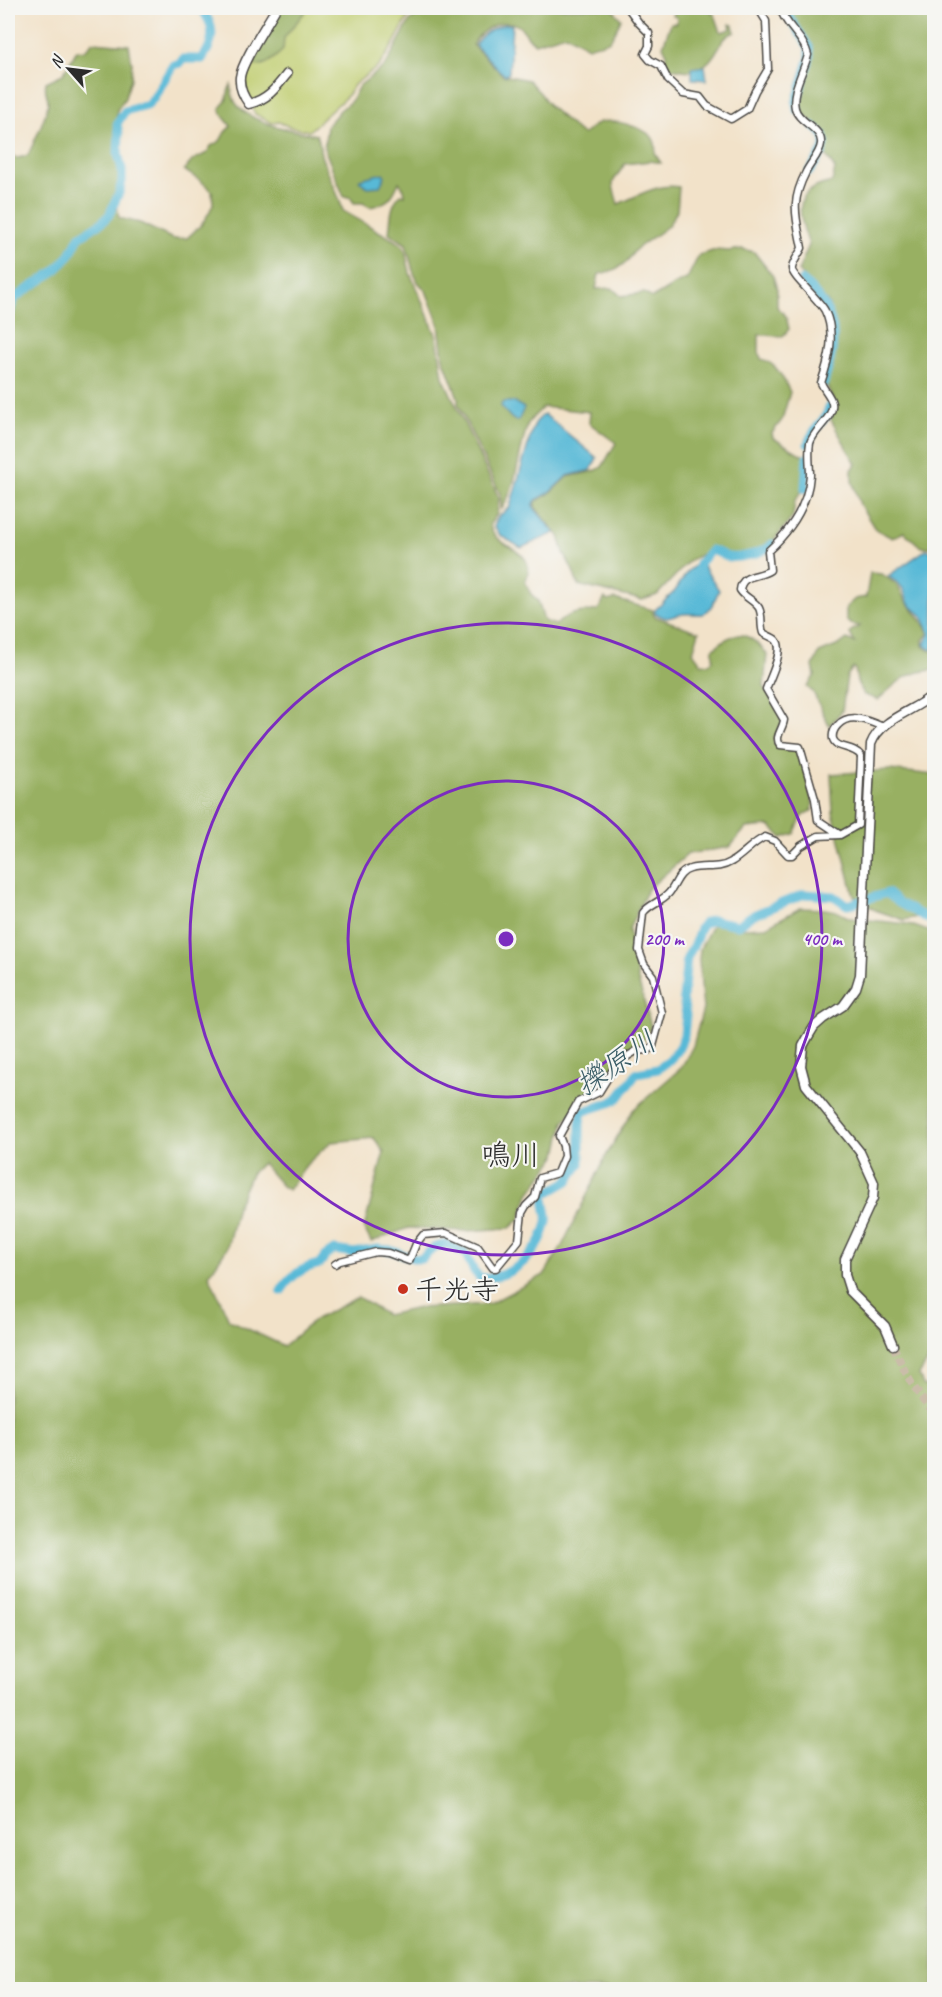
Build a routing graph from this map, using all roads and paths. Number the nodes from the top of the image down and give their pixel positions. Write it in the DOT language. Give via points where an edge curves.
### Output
graph roads {
  1 [pos="276,8"];
  2 [pos="628,8"];
  3 [pos="758,8"];
  4 [pos="780,8"];
  5 [pos="287,74"];
  6 [pos="934,694"];
  7 [pos="883,727"];
  8 [pos="840,834"];
  9 [pos="335,1264"];
  10 [pos="893,1345"];
  1 -- 5 [label="street" via="242,70 244,97 249,104 266,98"];
  2 -- 3 [label="street" via="649,33 645,54 661,66 668,80 683,94 700,97 707,106 731,119 747,110 768,69 766,21"];
  4 -- 8 [label="street" via="808,55 796,93 796,112 822,143 797,194 795,220 802,248 792,274 825,309 829,322 828,364 821,383 832,410 810,443 807,496 790,529 768,551 770,570 746,578 740,590 760,611 763,633 778,644 779,652 766,689 784,720 777,742 780,746 800,747 818,820"];
  6 -- 7 [label="street"];
  7 -- 8 [label="street" via="849,718 833,732 835,741 861,756 858,825"];
  7 -- 10 [label="street" via="870,750 860,975 843,1006 818,1023 808,1036 801,1066 806,1085 861,1152 874,1183 873,1198 845,1259 845,1275 850,1291 885,1326"];
  8 -- 9 [label="street" via="818,836 792,855 765,837 722,866 682,873 661,901 645,908 639,950 653,976 662,1013 653,1046 617,1063 599,1092 576,1104 559,1136 564,1156 557,1173 540,1178 534,1197 522,1213 519,1240 496,1268 478,1246 444,1232 423,1235 409,1261 376,1252"];
}
